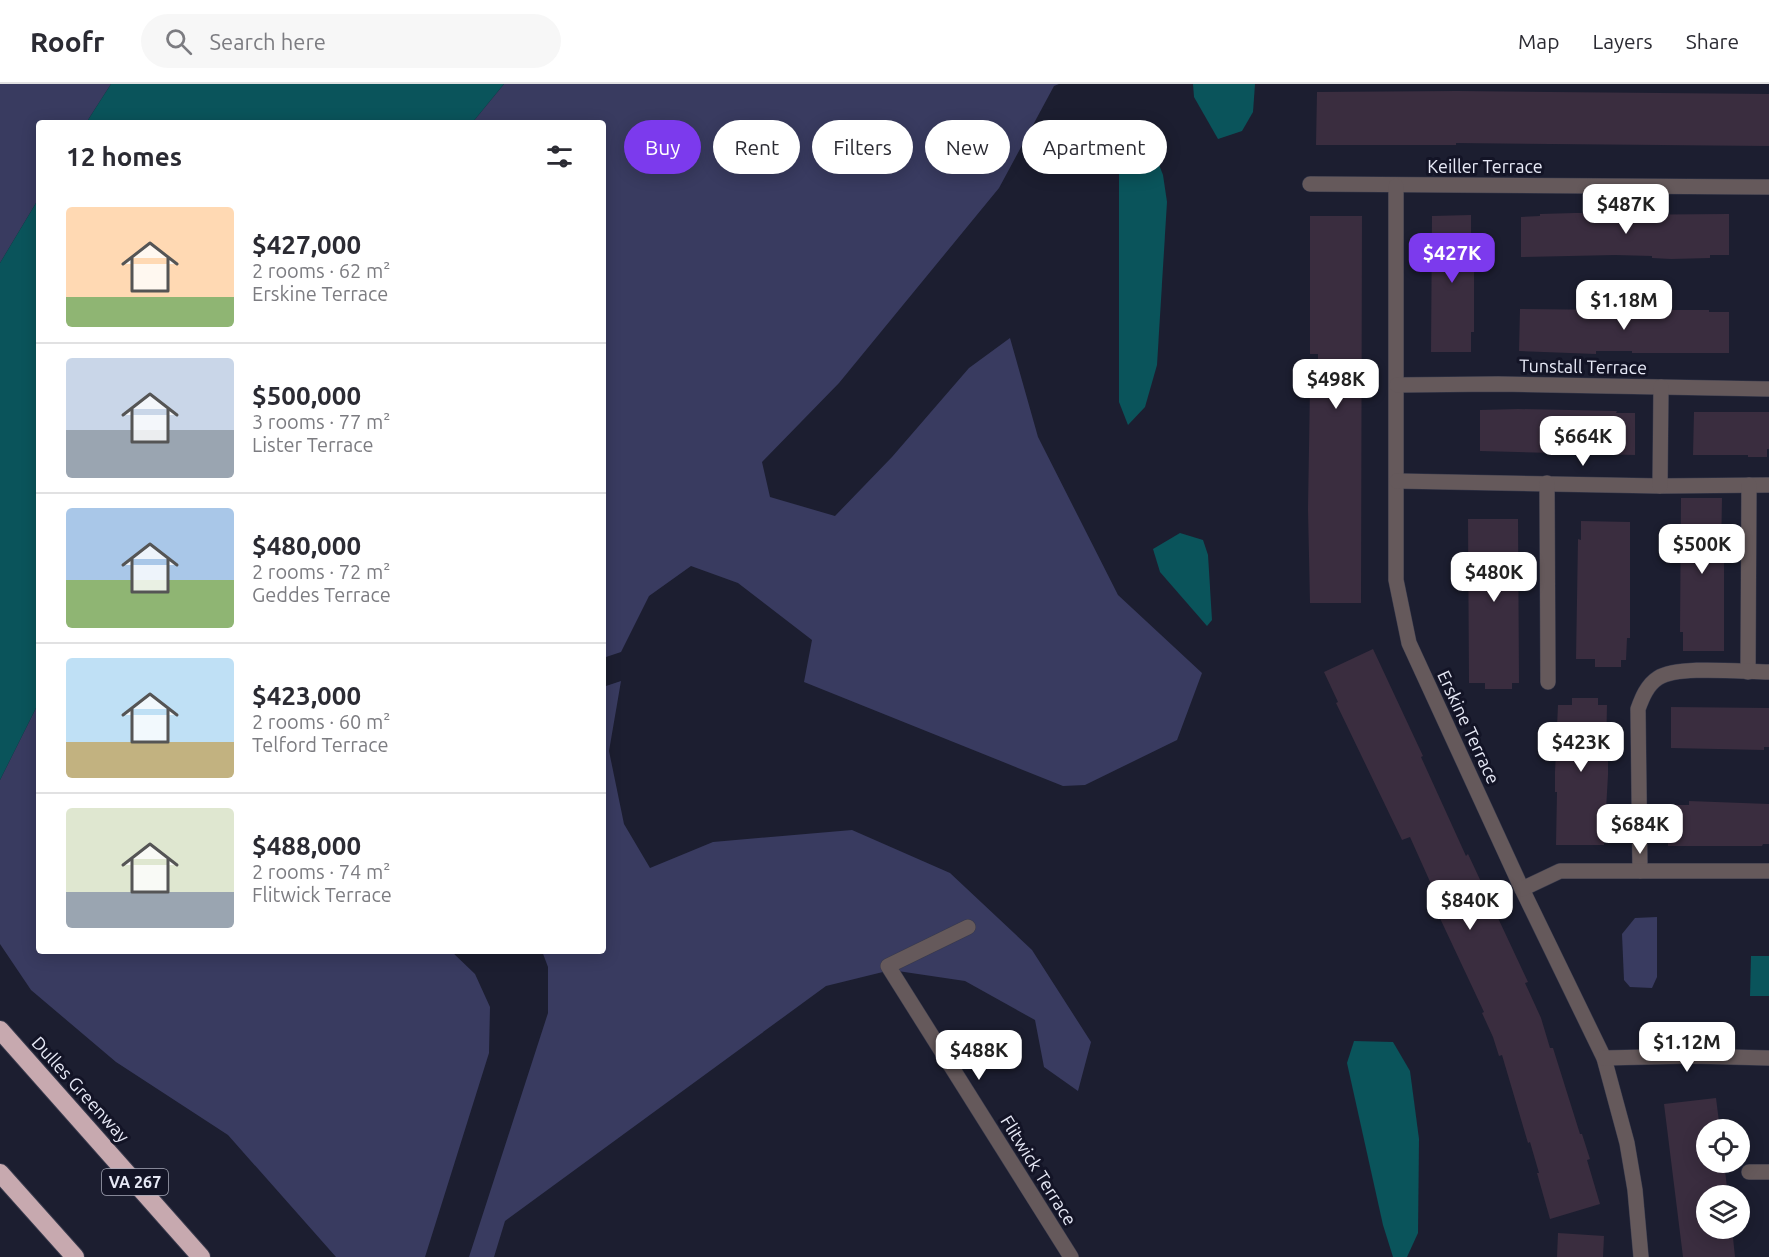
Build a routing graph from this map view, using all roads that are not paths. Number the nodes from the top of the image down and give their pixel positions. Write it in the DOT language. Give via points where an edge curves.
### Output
graph roads {
  1 [pos="1310,184"];
  2 [pos="1396,186"];
  3 [pos="1769,187"];
  4 [pos="1397,385"];
  5 [pos="1661,387"];
  6 [pos="1769,389"];
  7 [pos="1397,481"];
  8 [pos="1547,483"];
  9 [pos="1749,485"];
  10 [pos="1769,485"];
  11 [pos="1660,486"];
  12 [pos="1748,672"];
  13 [pos="1769,672"];
  14 [pos="1548,682"];
  15 [pos="1640,871"];
  16 [pos="1769,871"];
  17 [pos="1522,889"];
  18 [pos="968,927"];
  19 [pos="0,1030"];
  20 [pos="1604,1058"];
  21 [pos="1769,1058"];
  22 [pos="1750,1172"];
  23 [pos="1769,1172"];
  24 [pos="1,1174"];
  25 [pos="75,1257"];
  26 [pos="201,1257"];
  27 [pos="1071,1257"];
  28 [pos="1641,1257"];
  1 -- 2 [label="street, Keiller Terrace"];
  2 -- 3 [label="street, Keiller Terrace"];
  2 -- 4 [label="street, Erskine Terrace"];
  4 -- 5 [label="street, Tunstall Terrace"];
  4 -- 7 [label="street, Erskine Terrace"];
  5 -- 6 [label="street, Tunstall Terrace"];
  5 -- 11 [label="street"];
  7 -- 8 [label="street"];
  7 -- 17 [label="street, Erskine Terrace" via="1396,579 1409,643"];
  8 -- 11 [label="street"];
  8 -- 14 [label="street"];
  9 -- 10 [label="street"];
  9 -- 11 [label="street"];
  9 -- 12 [label="street"];
  12 -- 13 [label="street"];
  12 -- 15 [label="street" via="1673,671 1656,679 1643,694 1638,709"];
  15 -- 16 [label="street"];
  15 -- 17 [label="street" via="1560,871"];
  17 -- 20 [label="street, Erskine Terrace"];
  18 -- 27 [label="street, Flitwick Terrace" via="888,966"];
  19 -- 26 [label="highway, Dulles Greenway / VA 267"];
  20 -- 21 [label="street"];
  20 -- 28 [label="street, Erskine Terrace" via="1627,1143"];
  22 -- 23 [label="street"];
  24 -- 25 [label="highway"];
}
